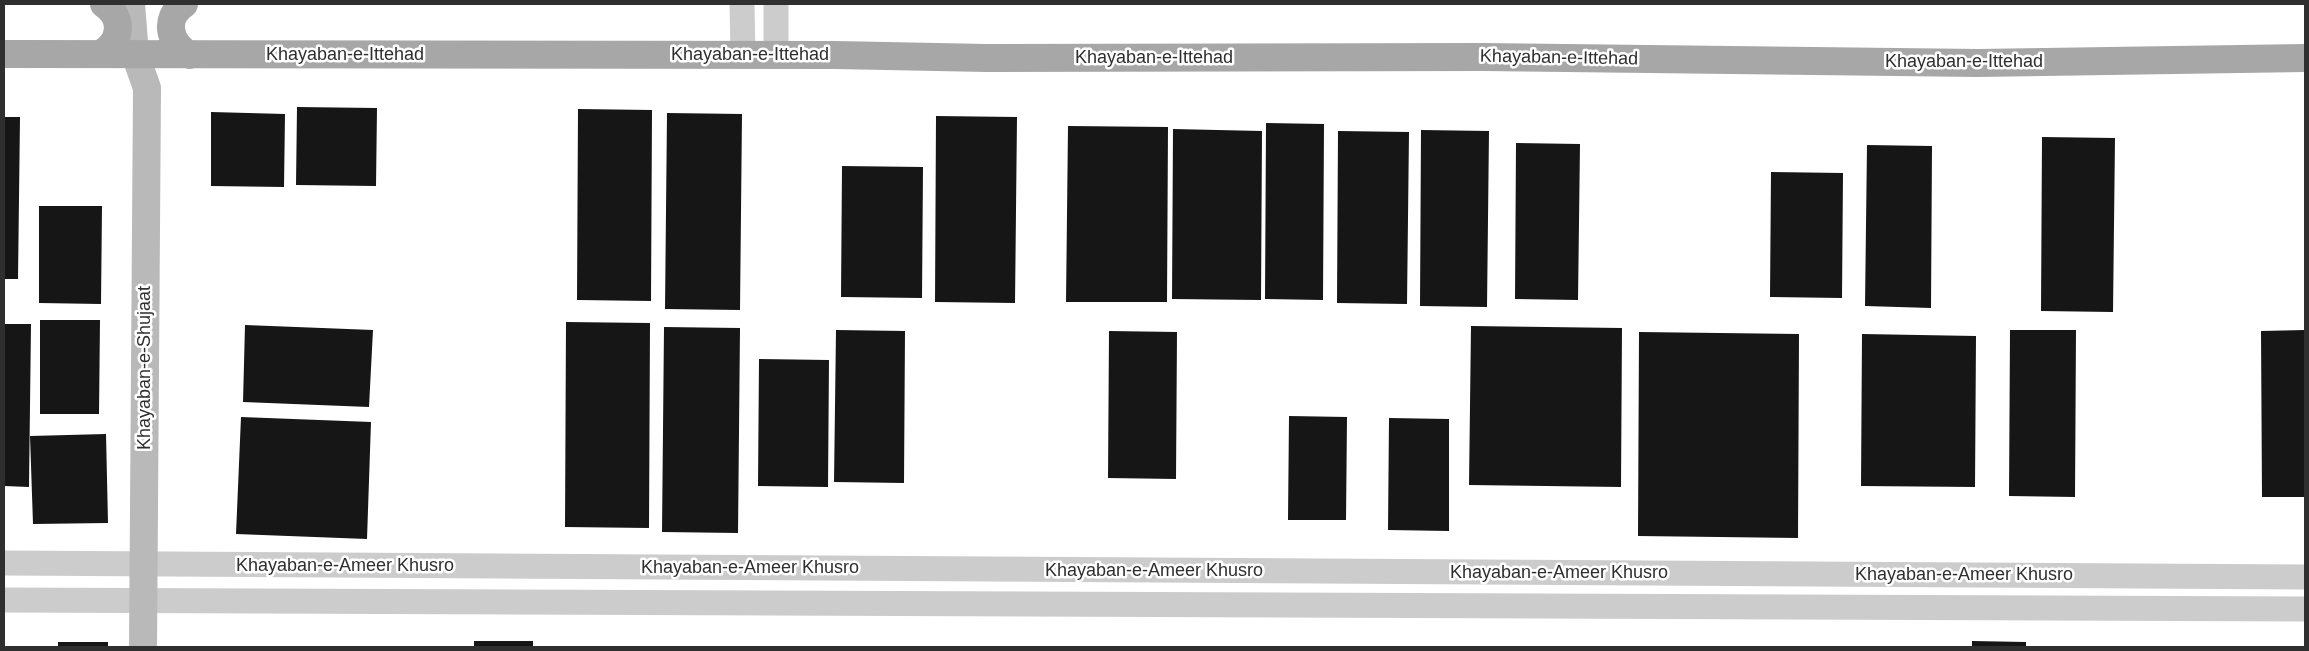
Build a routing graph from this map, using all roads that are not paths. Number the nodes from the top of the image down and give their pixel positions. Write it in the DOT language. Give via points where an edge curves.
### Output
graph roads {
  1 [pos="104,4"];
  2 [pos="131,4"];
  3 [pos="169,4"];
  4 [pos="184,4"];
  5 [pos="742,4"];
  6 [pos="776,4"];
  7 [pos="4,54"];
  8 [pos="100,54"];
  9 [pos="135,54"];
  10 [pos="178,54"];
  11 [pos="743,56"];
  12 [pos="776,56"];
  13 [pos="2305,58"];
  14 [pos="146,88"];
  15 [pos="4,563"];
  16 [pos="144,564"];
  17 [pos="1771,574"];
  18 [pos="1846,574"];
  19 [pos="2305,577"];
  20 [pos="4,600"];
  21 [pos="143,600"];
  22 [pos="1773,608"];
  23 [pos="1850,608"];
  24 [pos="2305,609"];
  25 [pos="143,647"];
  1 -- 8 [label="main road" via="116,16 118,34 114,43"];
  2 -- 9 [label="main road, Khayaban-e-Shujaat"];
  3 -- 10 [label="main road, Khayaban-e-Shujaat"];
  4 -- 10 [label="main road" via="176,11 170,27"];
  5 -- 11 [label="street"];
  6 -- 12 [label="street"];
  7 -- 8 [label="main road, Khayaban-e-Ittehad"];
  8 -- 9 [label="main road, Khayaban-e-Ittehad"];
  9 -- 10 [label="main road, Khayaban-e-Ittehad"];
  9 -- 14 [label="main road, Khayaban-e-Shujaat"];
  10 -- 11 [label="main road, Khayaban-e-Ittehad"];
  10 -- 14 [label="main road, Khayaban-e-Shujaat"];
  11 -- 12 [label="main road, Khayaban-e-Ittehad"];
  12 -- 13 [label="main road, Khayaban-e-Ittehad" via="1978,63"];
  14 -- 16 [label="main road, Khayaban-e-Shujaat"];
  15 -- 16 [label="street, Khayaban-e-Ameer Khusro"];
  16 -- 17 [label="street, Khayaban-e-Ameer Khusro"];
  16 -- 21 [label="main road, Khayaban-e-Shujaat"];
  17 -- 18 [label="street, Khayaban-e-Ameer Khusro"];
  17 -- 22 [label="street" via="1782,578 1788,593 1783,603"];
  18 -- 19 [label="street, Khayaban-e-Ameer Khusro"];
  18 -- 23 [label="street" via="1833,585 1833,596 1839,605"];
  20 -- 21 [label="street, Khayaban-e-Ameer Khusro"];
  21 -- 22 [label="street, Khayaban-e-Ameer Khusro"];
  21 -- 25 [label="main road, Khayaban-e-Shujaat"];
  22 -- 23 [label="street, Khayaban-e-Ameer Khusro"];
  23 -- 24 [label="street, Khayaban-e-Ameer Khusro"];
}
